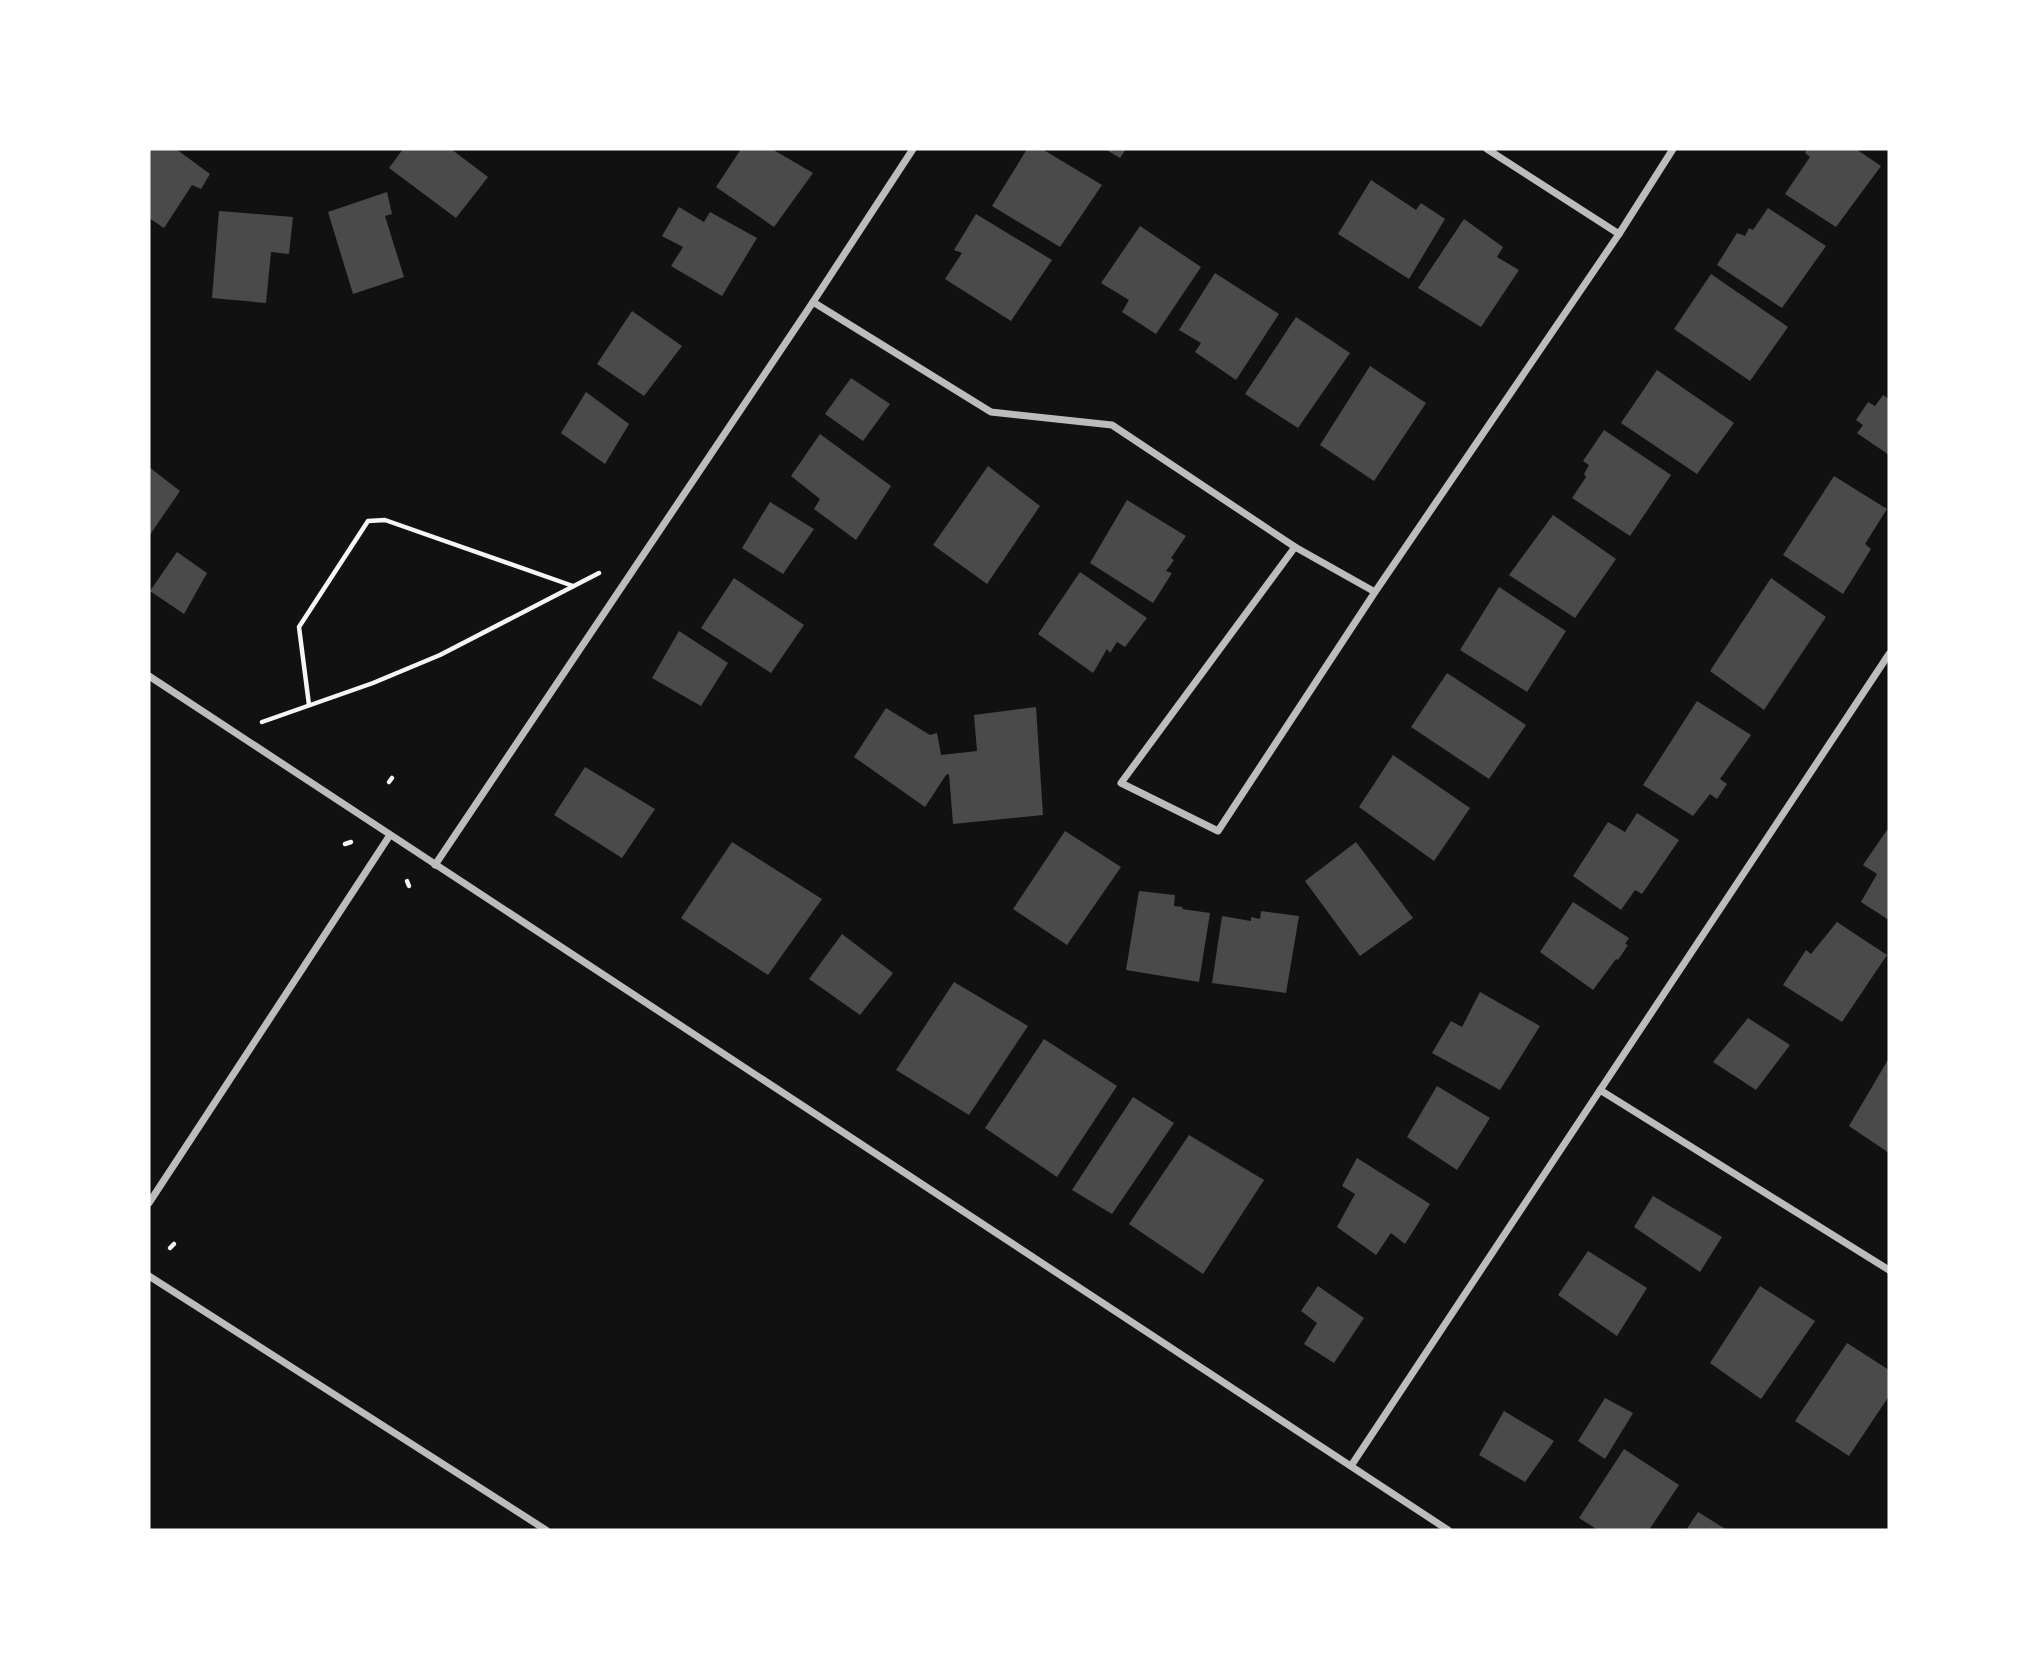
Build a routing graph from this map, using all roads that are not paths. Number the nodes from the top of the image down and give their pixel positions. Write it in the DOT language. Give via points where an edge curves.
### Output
graph roads {
  1 [pos="913,149"];
  2 [pos="1487,149"];
  3 [pos="1674,149"];
  4 [pos="1619,234"];
  5 [pos="813,302"];
  6 [pos="1296,547"];
  7 [pos="1375,592"];
  8 [pos="1889,654"];
  9 [pos="149,676"];
  10 [pos="390,835"];
  11 [pos="435,865"];
  12 [pos="1600,1090"];
  13 [pos="149,1203"];
  14 [pos="1889,1270"];
  15 [pos="149,1276"];
  16 [pos="1351,1466"];
  17 [pos="546,1530"];
  18 [pos="1448,1530"];
  1 -- 5 [label="street"];
  2 -- 4 [label="street"];
  3 -- 4 [label="street"];
  4 -- 7 [label="street"];
  5 -- 6 [label="street" via="991,412 1112,425"];
  5 -- 11 [label="street"];
  6 -- 7 [label="street"];
  6 -- 7 [label="street" via="1121,783 1218,831"];
  8 -- 12 [label="street"];
  9 -- 10 [label="street"];
  10 -- 11 [label="street"];
  10 -- 13 [label="street"];
  11 -- 16 [label="street"];
  12 -- 14 [label="street"];
  12 -- 16 [label="street"];
  15 -- 17 [label="street"];
  16 -- 18 [label="street"];
}
